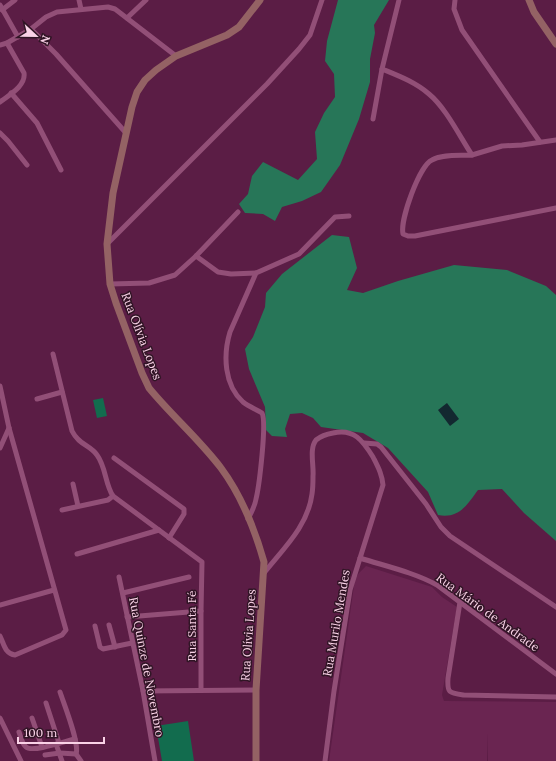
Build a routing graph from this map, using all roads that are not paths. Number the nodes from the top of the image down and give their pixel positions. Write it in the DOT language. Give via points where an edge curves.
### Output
graph roads {
  1 [pos="15,0"];
  2 [pos="79,0"];
  3 [pos="146,0"];
  4 [pos="260,0"];
  5 [pos="322,0"];
  6 [pos="400,0"];
  7 [pos="455,0"];
  8 [pos="529,0"];
  9 [pos="1,8"];
  10 [pos="81,9"];
  11 [pos="127,18"];
  12 [pos="31,29"];
  13 [pos="18,37"];
  14 [pos="7,43"];
  15 [pos="556,44"];
  16 [pos="0,45"];
  17 [pos="176,56"];
  18 [pos="382,69"];
  19 [pos="10,93"];
  20 [pos="0,102"];
  21 [pos="373,119"];
  22 [pos="0,133"];
  23 [pos="126,133"];
  24 [pos="556,140"];
  25 [pos="540,142"];
  26 [pos="472,155"];
  27 [pos="27,165"];
  28 [pos="61,170"];
  29 [pos="556,208"];
  30 [pos="238,212"];
  31 [pos="349,216"];
  32 [pos="107,244"];
  33 [pos="196,256"];
  34 [pos="256,273"];
  35 [pos="110,284"];
  36 [pos="53,354"];
  37 [pos="0,386"];
  38 [pos="62,392"];
  39 [pos="37,399"];
  40 [pos="9,428"];
  41 [pos="364,443"];
  42 [pos="0,448"];
  43 [pos="114,458"];
  44 [pos="73,484"];
  45 [pos="113,496"];
  46 [pos="78,506"];
  47 [pos="62,510"];
  48 [pos="248,519"];
  49 [pos="159,530"];
  50 [pos="168,538"];
  51 [pos="77,554"];
  52 [pos="360,558"];
  53 [pos="263,574"];
  54 [pos="119,577"];
  55 [pos="189,577"];
  56 [pos="54,590"];
  57 [pos="122,593"];
  58 [pos="460,602"];
  59 [pos="0,605"];
  60 [pos="556,607"];
  61 [pos="201,611"];
  62 [pos="128,618"];
  63 [pos="109,625"];
  64 [pos="95,626"];
  65 [pos="0,636"];
  66 [pos="132,643"];
  67 [pos="115,647"];
  68 [pos="556,674"];
  69 [pos="202,690"];
  70 [pos="256,690"];
  71 [pos="143,691"];
  72 [pos="60,692"];
  73 [pos="556,697"];
  74 [pos="46,703"];
  75 [pos="0,718"];
  76 [pos="32,718"];
  77 [pos="19,732"];
  78 [pos="75,739"];
  79 [pos="57,743"];
  80 [pos="42,747"];
  81 [pos="60,753"];
  82 [pos="76,754"];
  83 [pos="45,755"];
  84 [pos="21,761"];
  85 [pos="62,761"];
  86 [pos="81,761"];
  87 [pos="155,761"];
  88 [pos="256,761"];
  89 [pos="325,761"];
  1 -- 9 [label="street"];
  2 -- 10 [label="street"];
  3 -- 11 [label="street"];
  4 -- 17 [label="street, Rua Olívia Lopes" via="239,27 227,35"];
  5 -- 32 [label="street" via="310,35 299,48 267,84"];
  6 -- 18 [label="street"];
  7 -- 25 [label="street" via="454,9 462,30"];
  8 -- 15 [label="street" via="534,12"];
  9 -- 13 [label="street"];
  10 -- 11 [label="street" via="108,7"];
  10 -- 12 [label="street" via="57,12"];
  11 -- 17 [label="street"];
  12 -- 13 [label="street"];
  12 -- 23 [label="street"];
  13 -- 14 [label="street"];
  14 -- 16 [label="street"];
  14 -- 19 [label="street" via="25,78"];
  17 -- 23 [label="street, Rua Olívia Lopes" via="145,80 137,92"];
  18 -- 21 [label="street"];
  18 -- 26 [label="street" via="410,81 429,94 438,103"];
  19 -- 20 [label="street"];
  19 -- 28 [label="street" via="37,123"];
  22 -- 27 [label="street"];
  23 -- 32 [label="street, Rua Olívia Lopes" via="113,193"];
  24 -- 25 [label="street"];
  25 -- 26 [label="street" via="502,146"];
  26 -- 29 [label="street" via="431,160 425,166 413,189 403,234 415,236"];
  30 -- 33 [label="street"];
  31 -- 34 [label="street" via="335,217 299,254"];
  32 -- 35 [label="street, Rua Olívia Lopes"];
  33 -- 34 [label="street" via="218,272"];
  33 -- 35 [label="street" via="175,275 167,278 149,283"];
  34 -- 48 [label="street" via="227,340 226,368 232,388 243,401 262,413 264,420 257,497"];
  35 -- 48 [label="street, Rua Olívia Lopes" via="142,373 150,388 222,469"];
  36 -- 38 [label="street"];
  37 -- 40 [label="street"];
  38 -- 39 [label="street"];
  38 -- 45 [label="street" via="72,431 76,438 97,454"];
  40 -- 42 [label="street"];
  40 -- 56 [label="street"];
  41 -- 52 [label="street, Rua Murilo Mendes" via="382,476 383,485"];
  41 -- 53 [label="street" via="356,436 339,431 321,436 316,441 312,451 310,506 304,521"];
  41 -- 60 [label="street" via="377,444 381,447 450,536"];
  43 -- 50 [label="street" via="184,509 184,514"];
  44 -- 46 [label="street"];
  45 -- 46 [label="street" via="108,500"];
  45 -- 49 [label="street"];
  46 -- 47 [label="street"];
  48 -- 53 [label="street, Rua Olívia Lopes" via="264,562"];
  49 -- 50 [label="street"];
  49 -- 51 [label="street"];
  50 -- 61 [label="street, Rua Santa Fé" via="202,562"];
  52 -- 58 [label="street, Rua Mário de Andrade" via="428,580"];
  52 -- 89 [label="street, Rua Murilo Mendes" via="350,590"];
  53 -- 70 [label="street, Rua Olívia Lopes"];
  54 -- 57 [label="street, Rua Quinze de Novembro"];
  55 -- 57 [label="street"];
  56 -- 59 [label="street"];
  56 -- 65 [label="street" via="65,628 62,635 15,655 8,653"];
  57 -- 62 [label="street, Rua Quinze de Novembro"];
  58 -- 68 [label="street, Rua Mário de Andrade"];
  58 -- 73 [label="street" via="448,678 448,690 451,693"];
  61 -- 62 [label="street"];
  61 -- 69 [label="street, Rua Santa Fé"];
  62 -- 66 [label="street, Rua Quinze de Novembro"];
  63 -- 67 [label="street"];
  64 -- 67 [label="street" via="100,647"];
  66 -- 67 [label="street"];
  66 -- 71 [label="street, Rua Quinze de Novembro"];
  69 -- 70 [label="street"];
  69 -- 71 [label="street"];
  70 -- 88 [label="street, Rua Olívia Lopes"];
  71 -- 87 [label="street, Rua Quinze de Novembro"];
  72 -- 78 [label="street"];
  74 -- 79 [label="street"];
  75 -- 84 [label="street"];
  76 -- 80 [label="street"];
  77 -- 80 [label="street" via="25,747"];
  78 -- 79 [label="street"];
  78 -- 82 [label="street"];
  79 -- 80 [label="street"];
  79 -- 81 [label="street"];
  81 -- 82 [label="street"];
  81 -- 83 [label="street"];
  81 -- 85 [label="street"];
  82 -- 86 [label="street"];
}
